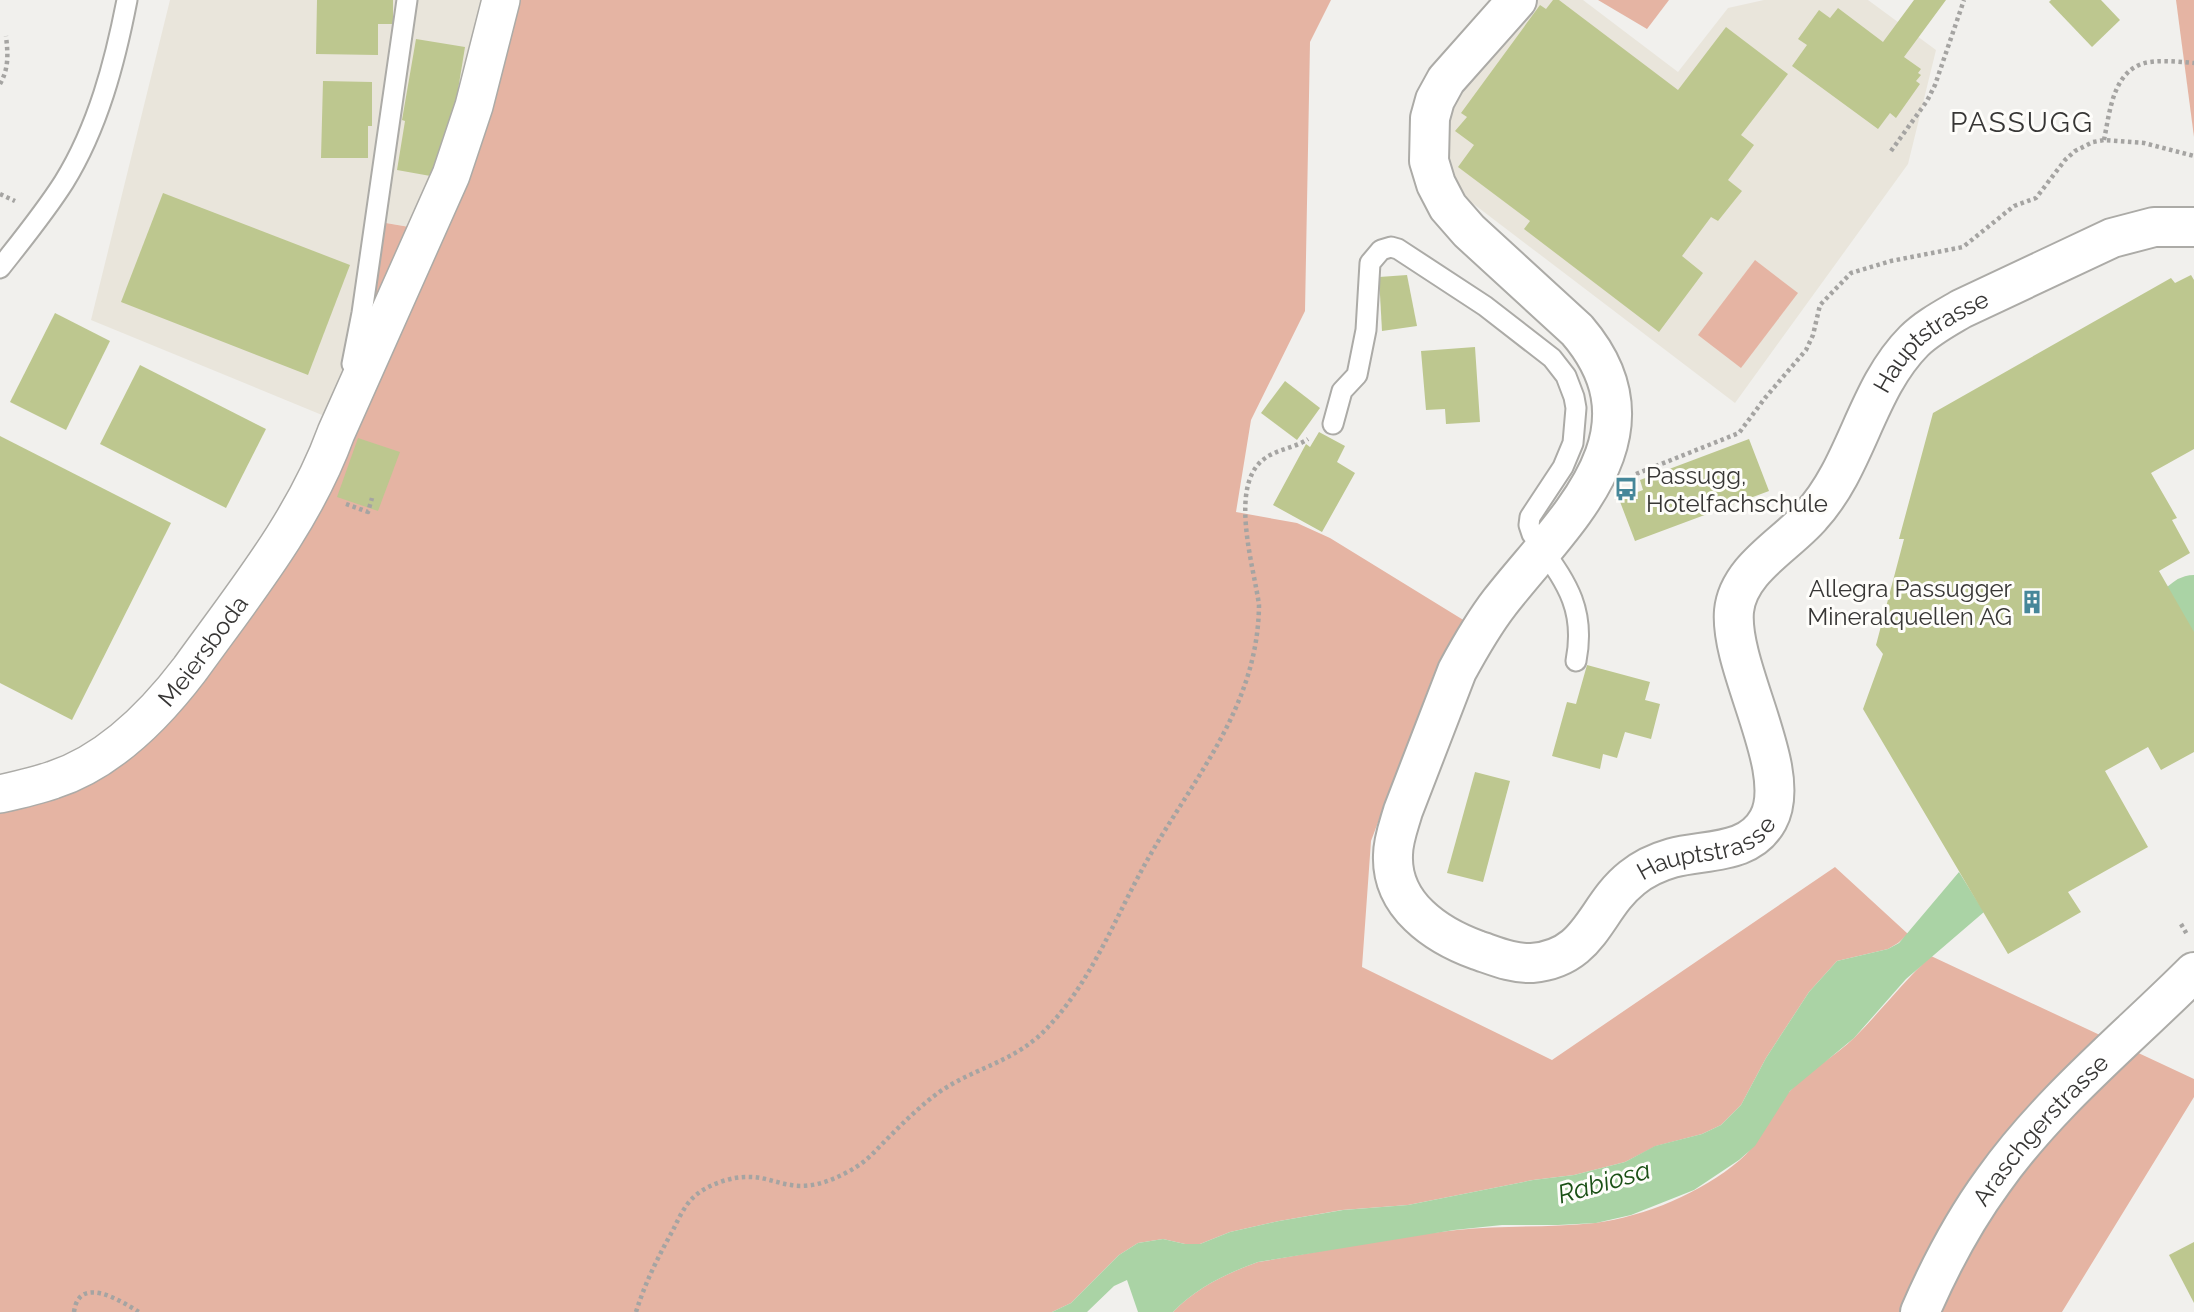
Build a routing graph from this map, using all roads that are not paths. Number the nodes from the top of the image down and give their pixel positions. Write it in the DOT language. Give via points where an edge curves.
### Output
graph roads {
  1 [pos="127,0"];
  2 [pos="407,0"];
  3 [pos="501,0"];
  4 [pos="1517,0"];
  5 [pos="2194,226"];
  6 [pos="0,268"];
  7 [pos="1333,424"];
  8 [pos="336,433"];
  9 [pos="1543,550"];
  10 [pos="1576,662"];
  11 [pos="0,794"];
  12 [pos="2194,972"];
  13 [pos="1920,1312"];
  1 -- 6 [label="lane" via="106,88 80,152 65,181"];
  2 -- 8 [label="lane" via="362,313"];
  3 -- 8 [label="street, Meiersboda" via="474,106 450,175"];
  4 -- 9 [label="street, Hauptstrasse" via="1447,79 1435,100 1428,141 1429,161 1448,207 1577,330 1605,376 1611,423 1605,457 1566,522"];
  5 -- 9 [label="street, Hauptstrasse" via="2154,227 2112,238 1961,309 1938,322 1900,356 1827,498 1754,570 1739,591 1734,627 1772,764 1775,787 1770,817 1750,840 1643,870 1568,951 1526,963 1461,944 1420,918 1395,876 1392,856 1403,811 1457,671 1501,601"];
  7 -- 9 [label="lane" via="1342,391 1357,375 1366,330 1370,263 1381,250 1398,249 1485,306 1552,358 1566,376 1576,408 1573,443 1529,521"];
  8 -- 11 [label="street, Meiersboda" via="300,512 172,693 134,731 79,769"];
  9 -- 10 [label="lane" via="1576,608 1580,641"];
  12 -- 13 [label="street, Araschgerstrasse" via="2058,1105 1994,1179 1952,1244"];
}
